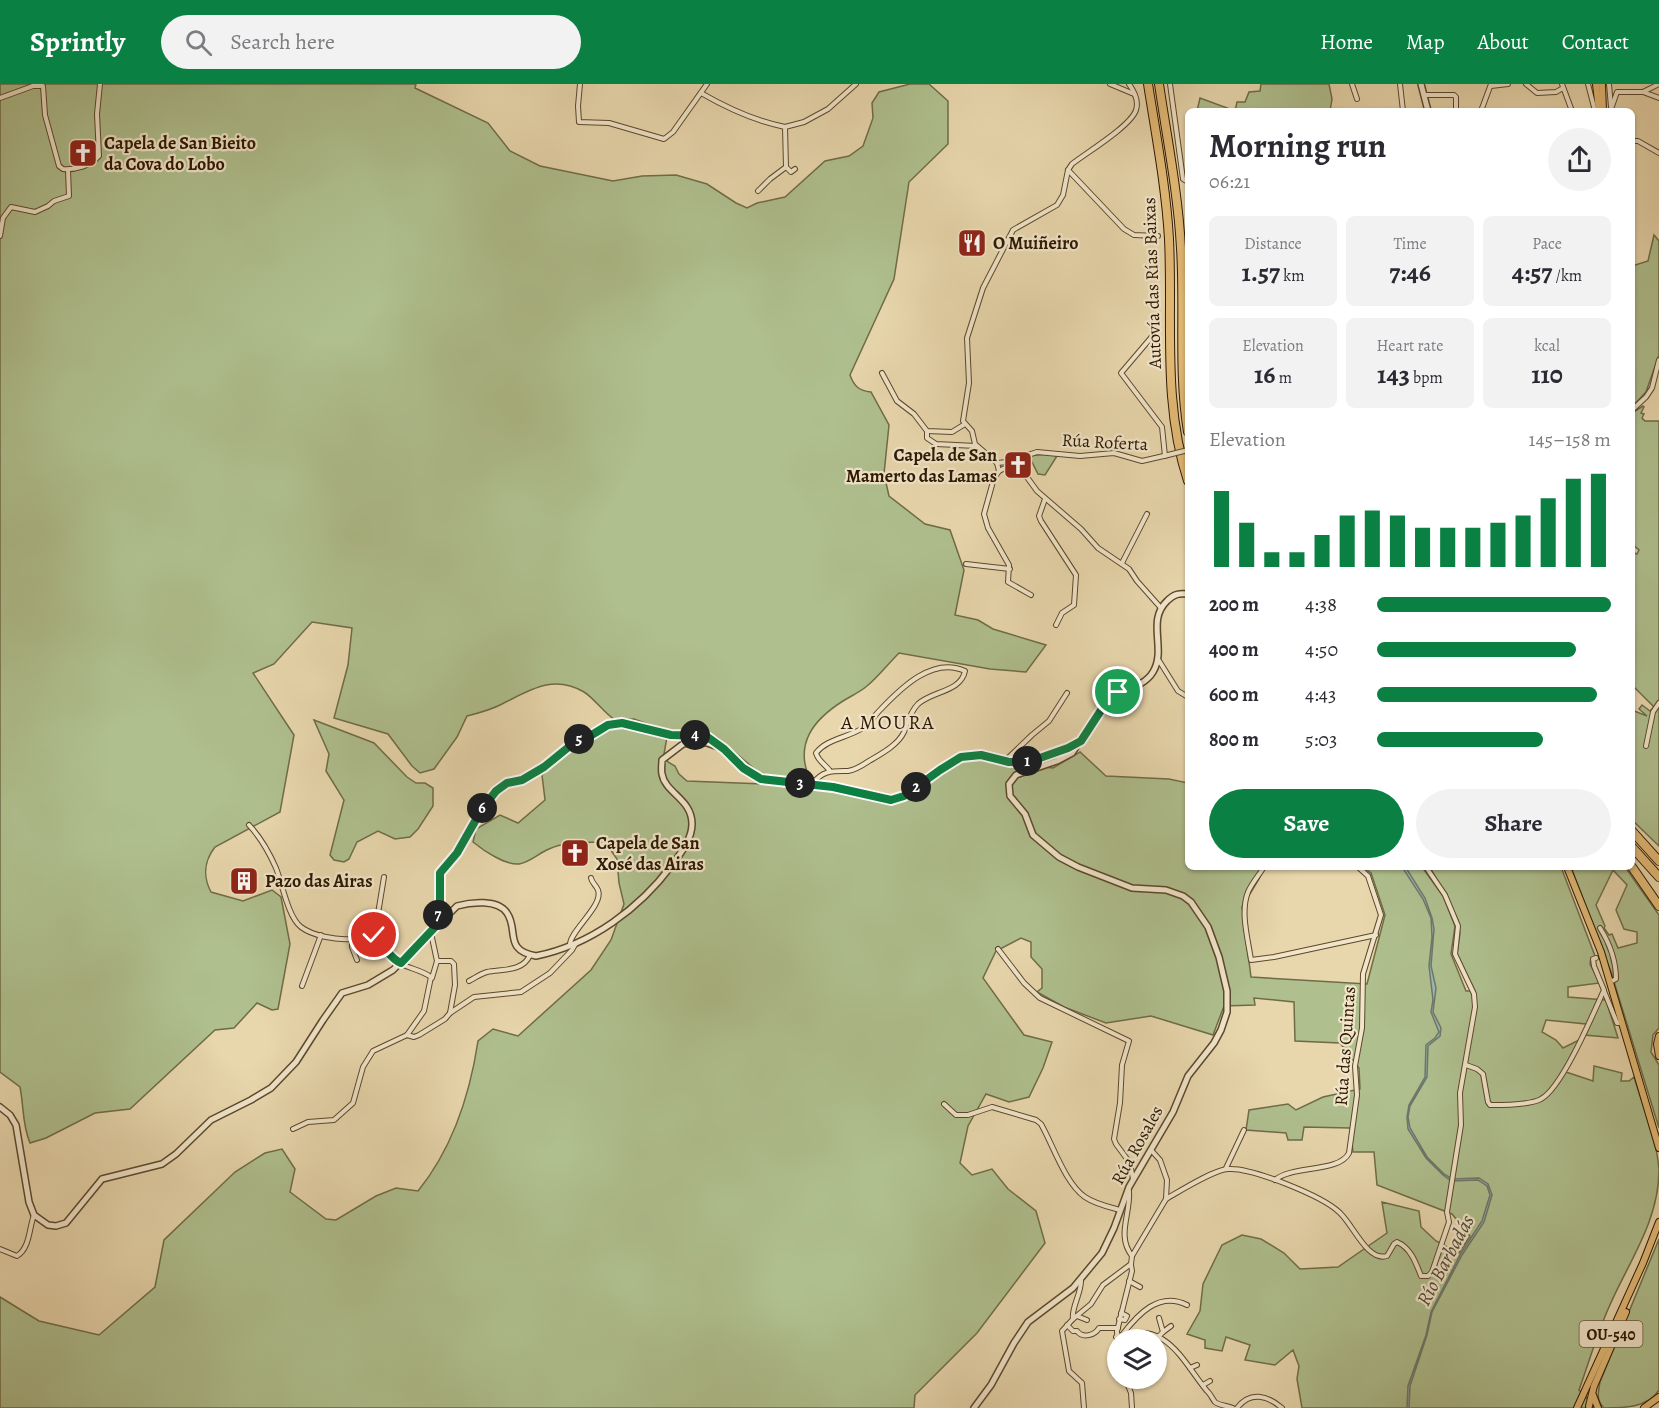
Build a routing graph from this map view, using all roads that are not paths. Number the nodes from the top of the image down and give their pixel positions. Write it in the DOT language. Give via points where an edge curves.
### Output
graph roads {
  1 [pos="100,84"];
  2 [pos="580,84"];
  3 [pos="707,84"];
  4 [pos="856,84"];
  5 [pos="1110,84"];
  6 [pos="1129,84"];
  7 [pos="1148,84"];
  8 [pos="1159,84"];
  9 [pos="1170,84"];
  10 [pos="1352,84"];
  11 [pos="1400,84"];
  12 [pos="1421,84"];
  13 [pos="1508,84"];
  14 [pos="1526,84"];
  15 [pos="1588,84"];
  16 [pos="1596,84"];
  17 [pos="1602,84"];
  18 [pos="1609,84"];
  19 [pos="1659,84"];
  20 [pos="1491,85"];
  21 [pos="1563,86"];
  22 [pos="1643,92"];
  23 [pos="701,93"];
  24 [pos="1134,94"];
  25 [pos="1424,95"];
  26 [pos="0,98"];
  27 [pos="1659,98"];
  28 [pos="1357,99"];
  29 [pos="1403,108"];
  30 [pos="1426,108"];
  31 [pos="1456,108"];
  32 [pos="1482,108"];
  33 [pos="1571,108"];
  34 [pos="1593,108"];
  35 [pos="1600,108"];
  36 [pos="1601,108"];
  37 [pos="1611,108"];
  38 [pos="1612,108"];
  39 [pos="785,127"];
  40 [pos="1635,141"];
  41 [pos="1659,153"];
  42 [pos="786,167"];
  43 [pos="795,169"];
  44 [pos="68,170"];
  45 [pos="1068,170"];
  46 [pos="1185,174"];
  47 [pos="759,191"];
  48 [pos="0,236"];
  49 [pos="1158,236"];
  50 [pos="1155,333"];
  51 [pos="1659,360"];
  52 [pos="882,373"];
  53 [pos="1635,407"];
  54 [pos="1185,409"];
  55 [pos="965,424"];
  56 [pos="927,432"];
  57 [pos="977,446"];
  58 [pos="1185,451"];
  59 [pos="1167,456"];
  60 [pos="1026,457"];
  61 [pos="996,463"];
  62 [pos="1008,464"];
  63 [pos="999,471"];
  64 [pos="1185,472"];
  65 [pos="1029,478"];
  66 [pos="1046,500"];
  67 [pos="1147,514"];
  68 [pos="1122,562"];
  69 [pos="966,564"];
  70 [pos="1010,569"];
  71 [pos="1185,594"];
  72 [pos="1031,595"];
  73 [pos="1161,608"];
  74 [pos="1056,625"];
  75 [pos="1158,658"];
  76 [pos="1156,666"];
  77 [pos="1166,669"];
  78 [pos="1067,693"];
  79 [pos="1185,696"];
  80 [pos="1659,703"];
  81 [pos="1081,741"];
  82 [pos="717,746"];
  83 [pos="1647,746"];
  84 [pos="1006,760"];
  85 [pos="830,771"];
  86 [pos="812,784"];
  87 [pos="249,825"];
  88 [pos="1635,833"];
  89 [pos="1635,833"];
  90 [pos="1635,850"];
  91 [pos="1659,854"];
  92 [pos="1659,861"];
  93 [pos="1262,870"];
  94 [pos="1361,870"];
  95 [pos="1428,870"];
  96 [pos="1569,870"];
  97 [pos="1634,870"];
  98 [pos="1659,877"];
  99 [pos="384,878"];
  100 [pos="591,878"];
  101 [pos="1659,906"];
  102 [pos="436,926"];
  103 [pos="1600,928"];
  104 [pos="431,931"];
  105 [pos="321,935"];
  106 [pos="1376,935"];
  107 [pos="374,938"];
  108 [pos="352,939"];
  109 [pos="573,943"];
  110 [pos="998,949"];
  111 [pos="530,955"];
  112 [pos="1596,958"];
  113 [pos="357,960"];
  114 [pos="437,961"];
  115 [pos="401,963"];
  116 [pos="432,978"];
  117 [pos="469,981"];
  118 [pos="1610,982"];
  119 [pos="302,986"];
  120 [pos="1604,990"];
  121 [pos="450,1013"];
  122 [pos="1622,1023"];
  123 [pos="407,1035"];
  124 [pos="1659,1036"];
  125 [pos="1659,1056"];
  126 [pos="1466,1065"];
  127 [pos="944,1104"];
  128 [pos="0,1107"];
  129 [pos="293,1129"];
  130 [pos="1244,1130"];
  131 [pos="1659,1148"];
  132 [pos="1151,1150"];
  133 [pos="1226,1169"];
  134 [pos="1133,1179"];
  135 [pos="1274,1180"];
  136 [pos="1129,1187"];
  137 [pos="1166,1199"];
  138 [pos="1120,1210"];
  139 [pos="34,1215"];
  140 [pos="1659,1222"];
  141 [pos="0,1249"];
  142 [pos="1132,1256"];
  143 [pos="1643,1263"];
  144 [pos="1131,1264"];
  145 [pos="1081,1279"];
  146 [pos="1129,1281"];
  147 [pos="1140,1287"];
  148 [pos="1187,1305"];
  149 [pos="1075,1318"];
  150 [pos="1159,1318"];
  151 [pos="1087,1320"];
  152 [pos="1067,1325"];
  153 [pos="1171,1326"];
  154 [pos="1118,1328"];
  155 [pos="1127,1329"];
  156 [pos="1162,1329"];
  157 [pos="1167,1329"];
  158 [pos="1167,1343"];
  159 [pos="1197,1365"];
  160 [pos="1190,1368"];
  161 [pos="1210,1381"];
  162 [pos="1203,1385"];
  163 [pos="1129,1389"];
  164 [pos="1592,1393"];
  165 [pos="1659,1397"];
  166 [pos="1216,1403"];
  167 [pos="1578,1406"];
  168 [pos="1590,1407"];
  169 [pos="974,1408"];
  170 [pos="1084,1408"];
  171 [pos="1132,1408"];
  172 [pos="1213,1408"];
  173 [pos="1235,1408"];
  174 [pos="1282,1408"];
  175 [pos="1598,1408"];
  176 [pos="1644,1408"];
  1 -- 44 [label="street" via="99,156"];
  2 -- 23 [label="street" via="579,122 609,123 664,139"];
  3 -- 23 [label="street"];
  4 -- 39 [label="street" via="822,112"];
  5 -- 24 [label="street"];
  6 -- 24 [label="street"];
  7 -- 64 [label="highway, Autovía das Rías Baixas" via="1169,237 1172,406"];
  8 -- 54 [label="highway, Autovía das Rías Baixas" via="1181,249"];
  9 -- 46 [label="street"];
  10 -- 28 [label="street"];
  11 -- 29 [label="street"];
  12 -- 25 [label="street"];
  13 -- 20 [label="street"];
  14 -- 21 [label="street" via="1545,94"];
  15 -- 34 [label="street"];
  16 -- 35 [label="main road"];
  17 -- 36 [label="main road"];
  18 -- 37 [label="street"];
  19 -- 22 [label="street"];
  20 -- 32 [label="street"];
  21 -- 33 [label="street"];
  22 -- 27 [label="street"];
  22 -- 38 [label="street" via="1617,92"];
  23 -- 39 [label="street" via="721,105"];
  24 -- 45 [label="street" via="1137,107 1133,116"];
  25 -- 30 [label="street"];
  25 -- 31 [label="street" via="1454,95"];
  26 -- 44 [label="street" via="43,86 45,115 59,165"];
  39 -- 42 [label="street"];
  40 -- 41 [label="street"];
  42 -- 43 [label="street" via="791,172"];
  42 -- 47 [label="street"];
  44 -- 48 [label="street" via="69,196 35,212 11,207 3,218"];
  45 -- 49 [label="street" via="1124,229"];
  45 -- 55 [label="street" via="1057,205 1013,230 983,288 967,338"];
  50 -- 59 [label="street" via="1121,373 1162,427"];
  51 -- 53 [label="street" via="1652,388"];
  52 -- 56 [label="street" via="897,400"];
  55 -- 56 [label="street" via="952,432"];
  55 -- 57 [label="street"];
  56 -- 57 [label="street" via="927,438 936,444"];
  57 -- 61 [label="street"];
  58 -- 59 [label="street, Rúa Roferta, bridge"];
  59 -- 60 [label="street, Rúa Roferta" via="1142,460 1114,453 1080,456 1036,452"];
  60 -- 62 [label="street, Rúa Roferta"];
  60 -- 65 [label="street"];
  61 -- 62 [label="street"];
  61 -- 63 [label="street"];
  62 -- 63 [label="street"];
  62 -- 65 [label="street"];
  63 -- 70 [label="street" via="992,483 985,520"];
  65 -- 66 [label="street"];
  66 -- 68 [label="street" via="1098,548"];
  66 -- 74 [label="street" via="1039,516 1041,521 1076,575 1074,605 1062,613"];
  67 -- 68 [label="street"];
  68 -- 73 [label="street"];
  69 -- 70 [label="street"];
  70 -- 72 [label="street" via="1010,585"];
  71 -- 73 [label="street" via="1179,593"];
  73 -- 75 [label="street"];
  75 -- 76 [label="street"];
  75 -- 77 [label="street"];
  76 -- 77 [label="street"];
  76 -- 81 [label="street, Rúa Rosales" via="1145,681 1109,698"];
  77 -- 79 [label="street"];
  78 -- 84 [label="street" via="1049,721"];
  80 -- 83 [label="street" via="1653,712"];
  81 -- 84 [label="street" via="1037,759"];
  81 -- 132 [label="street, Rúa Rosales" via="1072,753 1017,775 1009,784 1010,796 1025,814 1033,835 1078,867 1132,888 1158,889 1183,896 1200,912 1208,927 1225,980 1227,1012 1221,1030 1188,1076"];
  82 -- 86 [label="street" via="761,779"];
  82 -- 102 [label="street" via="706,736 671,735 615,723 576,741 522,780 507,783 482,809 465,842 440,873"];
  82 -- 109 [label="street" via="683,744 662,760 667,785 688,807 692,823 682,853 655,888 609,925"];
  84 -- 86 [label="street" via="981,755 961,757 904,796 891,800"];
  85 -- 85 [label="street" via="850,771 890,748 903,734 918,704 960,682 965,671 957,667 940,668 918,677 899,690 862,729 821,746 816,753 818,759"];
  85 -- 86 [label="street"];
  87 -- 105 [label="street" via="274,864 296,922"];
  88 -- 91 [label="highway"];
  89 -- 92 [label="highway"];
  90 -- 98 [label="highway"];
  93 -- 106 [label="street" via="1245,901 1251,960"];
  94 -- 106 [label="street, Rúa das Quintas" via="1368,876 1381,915"];
  95 -- 126 [label="street" via="1445,895 1458,926 1455,954 1474,994"];
  96 -- 118 [label="main road"];
  97 -- 101 [label="highway"];
  99 -- 107 [label="street"];
  100 -- 109 [label="street" via="598,896 572,936"];
  102 -- 104 [label="street"];
  102 -- 111 [label="street" via="458,906 494,905 507,911 516,944"];
  103 -- 118 [label="street" via="1609,941 1608,954 1616,962 1616,979"];
  104 -- 114 [label="street"];
  104 -- 115 [label="street"];
  105 -- 108 [label="street"];
  105 -- 119 [label="street"];
  106 -- 135 [label="street, Rúa das Quintas" via="1364,974 1362,1028 1355,1066 1357,1095 1349,1153 1338,1162 1285,1173"];
  107 -- 108 [label="street" via="363,935"];
  107 -- 115 [label="street" via="391,958"];
  108 -- 113 [label="street"];
  109 -- 111 [label="street"];
  109 -- 121 [label="street" via="561,963 521,992 477,996"];
  110 -- 134 [label="street" via="1040,998 1129,1041 1122,1065 1114,1139 1131,1163"];
  111 -- 117 [label="street" via="513,969 483,973"];
  112 -- 120 [label="street" via="1594,966"];
  114 -- 116 [label="street"];
  114 -- 121 [label="street" via="454,964"];
  115 -- 116 [label="street"];
  115 -- 139 [label="street" via="377,981 342,993 284,1076 261,1094 211,1120 171,1159 150,1169 102,1179 66,1223 48,1225"];
  116 -- 123 [label="street" via="424,1011"];
  118 -- 122 [label="main road"];
  120 -- 122 [label="street" via="1617,1023"];
  120 -- 126 [label="street" via="1558,1082 1540,1100 1490,1105 1483,1074"];
  121 -- 123 [label="street" via="419,1035"];
  122 -- 131 [label="main road"];
  123 -- 129 [label="street" via="371,1053 350,1107 334,1120 308,1122"];
  124 -- 125 [label="main road"];
  126 -- 135 [label="street" via="1447,1212 1449,1222 1428,1276 1421,1276 1403,1245 1398,1242 1387,1256 1377,1257 1346,1219 1327,1203"];
  127 -- 138 [label="street" via="956,1115 992,1107 1036,1120 1083,1196"];
  128 -- 139 [label="street" via="16,1125"];
  130 -- 133 [label="street"];
  132 -- 134 [label="street, Rúa Rosales"];
  132 -- 137 [label="street" via="1160,1160 1167,1180"];
  133 -- 135 [label="street"];
  133 -- 137 [label="street"];
  134 -- 136 [label="street, Rúa Rosales"];
  136 -- 138 [label="street, Rúa Rosales"];
  136 -- 142 [label="street" via="1123,1235"];
  137 -- 142 [label="street"];
  138 -- 145 [label="street, Rúa Rosales" via="1102,1253"];
  139 -- 141 [label="street" via="22,1253 17,1256"];
  140 -- 143 [label="main road, OU-540"];
  142 -- 144 [label="street"];
  143 -- 164 [label="main road"];
  143 -- 167 [label="main road, OU-540"];
  144 -- 146 [label="street"];
  144 -- 149 [label="street" via="1103,1285"];
  145 -- 149 [label="street" via="1072,1315"];
  145 -- 169 [label="street, Rúa Rosales" via="1065,1296 1028,1322"];
  146 -- 147 [label="street"];
  146 -- 154 [label="street"];
  148 -- 155 [label="street" via="1170,1299 1147,1308"];
  149 -- 151 [label="street"];
  149 -- 152 [label="street"];
  150 -- 156 [label="street"];
  152 -- 154 [label="street" via="1084,1336 1099,1328"];
  152 -- 170 [label="street" via="1062,1331 1066,1358 1070,1372 1082,1383"];
  153 -- 157 [label="street"];
  158 -- 160 [label="street"];
  159 -- 160 [label="street"];
  160 -- 162 [label="street"];
  161 -- 162 [label="street"];
  162 -- 166 [label="street"];
  163 -- 171 [label="street"];
  164 -- 168 [label="main road"];
  164 -- 175 [label="main road"];
  165 -- 176 [label="main road"];
  166 -- 172 [label="street"];
  166 -- 173 [label="street"];
  167 -- 168 [label="main road"];
  173 -- 174 [label="street" via="1247,1398 1257,1396"];
}
